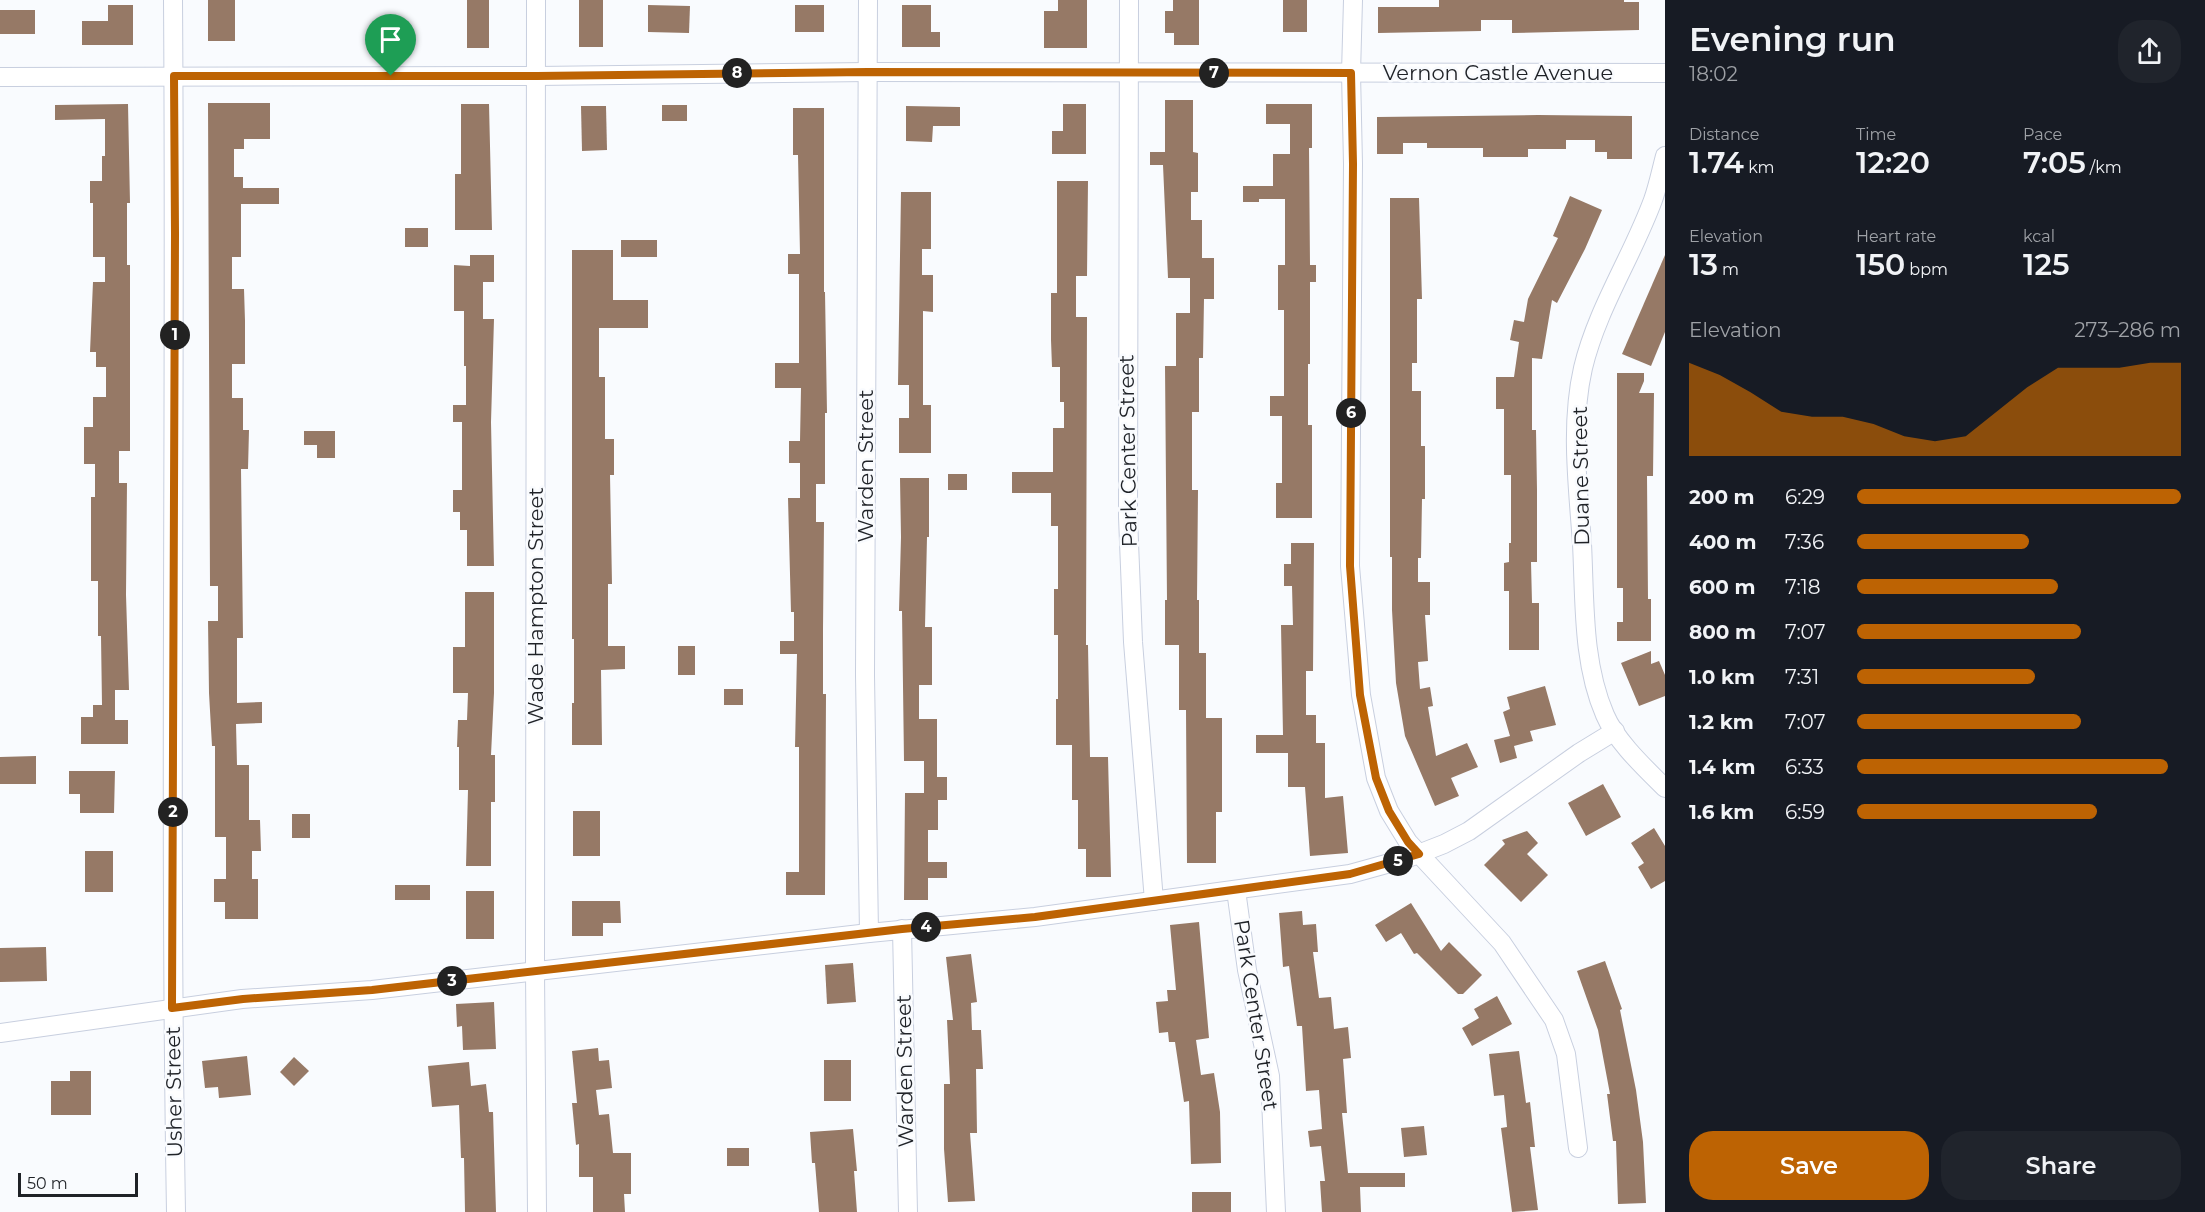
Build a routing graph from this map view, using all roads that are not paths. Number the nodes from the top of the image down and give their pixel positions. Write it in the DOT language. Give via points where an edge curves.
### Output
graph roads {
  1 [pos="173,0"];
  2 [pos="536,0"];
  3 [pos="868,0"];
  4 [pos="1129,0"];
  5 [pos="1353,0"];
  6 [pos="868,72"];
  7 [pos="1128,73"];
  8 [pos="1351,73"];
  9 [pos="1665,73"];
  10 [pos="174,76"];
  11 [pos="537,76"];
  12 [pos="0,77"];
  13 [pos="1665,156"];
  14 [pos="1615,731"];
  15 [pos="1665,788"];
  16 [pos="1419,854"];
  17 [pos="1236,890"];
  18 [pos="1154,901"];
  19 [pos="902,929"];
  20 [pos="869,933"];
  21 [pos="536,971"];
  22 [pos="172,1008"];
  23 [pos="0,1032"];
  24 [pos="1578,1148"];
  25 [pos="176,1212"];
  26 [pos="537,1212"];
  27 [pos="908,1212"];
  28 [pos="1276,1212"];
  1 -- 10 [label="street, Usher Street"];
  2 -- 11 [label="street, Wade Hampton Street"];
  3 -- 6 [label="street, Warden Street"];
  4 -- 7 [label="street, Park Center Street"];
  5 -- 8 [label="street"];
  6 -- 7 [label="street, Vernon Castle Avenue"];
  6 -- 11 [label="street, Vernon Castle Avenue"];
  6 -- 20 [label="street, Warden Street" via="865,675"];
  7 -- 8 [label="street, Vernon Castle Avenue"];
  7 -- 18 [label="street, Park Center Street" via="1128,517 1133,642"];
  8 -- 9 [label="street, Vernon Castle Avenue"];
  8 -- 16 [label="street" via="1350,566 1360,695 1376,778 1389,811"];
  10 -- 11 [label="street, Vernon Castle Avenue"];
  10 -- 12 [label="street, Vernon Castle Avenue"];
  10 -- 22 [label="street, Usher Street"];
  11 -- 21 [label="street, Wade Hampton Street"];
  13 -- 14 [label="street, Duane Street" via="1653,200 1600,318 1583,368 1577,405 1588,649 1594,683 1605,716"];
  14 -- 15 [label="street, Duane Street"];
  14 -- 16 [label="street" via="1469,831"];
  16 -- 17 [label="street" via="1350,874"];
  16 -- 24 [label="street" via="1502,943 1554,1020 1566,1054"];
  17 -- 18 [label="street"];
  17 -- 28 [label="street, Park Center Street" via="1247,970 1270,1076"];
  18 -- 19 [label="street"];
  19 -- 20 [label="street"];
  19 -- 27 [label="street, Warden Street"];
  20 -- 21 [label="street"];
  21 -- 22 [label="street"];
  21 -- 26 [label="street, Wade Hampton Street"];
  22 -- 23 [label="street"];
  22 -- 25 [label="street, Usher Street"];
}
